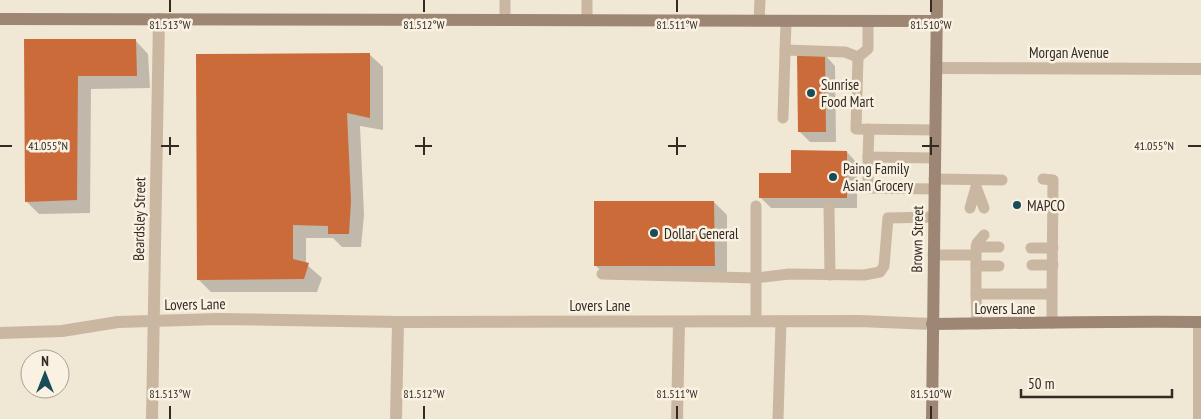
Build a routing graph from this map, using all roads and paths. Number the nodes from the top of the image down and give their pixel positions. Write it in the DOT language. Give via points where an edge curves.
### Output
graph roads {
  1 [pos="506,0"];
  2 [pos="587,0"];
  3 [pos="760,0"];
  4 [pos="937,0"];
  5 [pos="0,19"];
  6 [pos="159,19"];
  7 [pos="505,20"];
  8 [pos="587,20"];
  9 [pos="759,21"];
  10 [pos="786,21"];
  11 [pos="868,21"];
  12 [pos="936,21"];
  13 [pos="785,50"];
  14 [pos="858,57"];
  15 [pos="937,68"];
  16 [pos="1201,69"];
  17 [pos="782,118"];
  18 [pos="869,129"];
  19 [pos="935,130"];
  20 [pos="868,157"];
  21 [pos="934,158"];
  22 [pos="1043,179"];
  23 [pos="1002,180"];
  24 [pos="976,183"];
  25 [pos="934,184"];
  26 [pos="756,206"];
  27 [pos="829,206"];
  28 [pos="970,208"];
  29 [pos="984,208"];
  30 [pos="934,217"];
  31 [pos="977,247"];
  32 [pos="999,247"];
  33 [pos="1031,248"];
  34 [pos="1053,248"];
  35 [pos="933,255"];
  36 [pos="1053,265"];
  37 [pos="1000,266"];
  38 [pos="1032,266"];
  39 [pos="602,274"];
  40 [pos="830,275"];
  41 [pos="756,278"];
  42 [pos="976,294"];
  43 [pos="1052,294"];
  44 [pos="154,321"];
  45 [pos="756,321"];
  46 [pos="781,321"];
  47 [pos="398,322"];
  48 [pos="679,322"];
  49 [pos="1200,322"];
  50 [pos="1052,323"];
  51 [pos="932,324"];
  52 [pos="977,324"];
  53 [pos="0,333"];
  54 [pos="152,419"];
  55 [pos="396,419"];
  56 [pos="677,419"];
  57 [pos="778,419"];
  58 [pos="932,419"];
  59 [pos="1199,419"];
  1 -- 7 [label="lane"];
  2 -- 8 [label="lane"];
  3 -- 9 [label="lane"];
  4 -- 12 [label="street, Brown Street"];
  5 -- 6 [label="street"];
  6 -- 7 [label="street"];
  6 -- 44 [label="street, Beardsley Street"];
  7 -- 8 [label="street"];
  8 -- 9 [label="street"];
  9 -- 10 [label="street"];
  10 -- 11 [label="street"];
  10 -- 13 [label="lane"];
  11 -- 12 [label="street"];
  11 -- 14 [label="lane" via="868,49"];
  12 -- 15 [label="street, Brown Street"];
  13 -- 14 [label="lane" via="845,52"];
  13 -- 17 [label="lane"];
  14 -- 18 [label="lane" via="856,128"];
  15 -- 16 [label="street, Morgan Avenue"];
  15 -- 19 [label="street, Brown Street"];
  18 -- 19 [label="lane"];
  18 -- 20 [label="lane"];
  19 -- 21 [label="street, Brown Street"];
  20 -- 21 [label="lane"];
  20 -- 25 [label="lane" via="868,188"];
  21 -- 25 [label="street, Brown Street"];
  22 -- 34 [label="lane" via="1054,180"];
  23 -- 24 [label="lane"];
  24 -- 25 [label="lane"];
  24 -- 28 [label="lane"];
  24 -- 29 [label="lane"];
  25 -- 30 [label="street, Brown Street"];
  26 -- 41 [label="lane"];
  27 -- 40 [label="lane"];
  30 -- 35 [label="street, Brown Street"];
  30 -- 40 [label="lane" via="888,218 886,258 880,272"];
  31 -- 32 [label="lane"];
  31 -- 35 [label="lane"];
  31 -- 37 [label="lane"];
  31 -- 42 [label="lane"];
  33 -- 34 [label="lane"];
  34 -- 36 [label="lane"];
  35 -- 51 [label="street, Brown Street"];
  36 -- 38 [label="lane"];
  36 -- 43 [label="lane"];
  39 -- 41 [label="lane"];
  40 -- 41 [label="lane" via="789,274"];
  41 -- 45 [label="lane"];
  42 -- 43 [label="lane"];
  42 -- 52 [label="lane"];
  43 -- 50 [label="lane"];
  44 -- 47 [label="street, Lovers Lane"];
  44 -- 53 [label="street, Lovers Lane" via="118,322 62,331"];
  44 -- 54 [label="street, Beardsley Street"];
  45 -- 46 [label="street, Lovers Lane"];
  45 -- 48 [label="street, Lovers Lane"];
  46 -- 51 [label="street, Lovers Lane"];
  46 -- 57 [label="lane"];
  47 -- 48 [label="street, Lovers Lane"];
  47 -- 55 [label="street"];
  48 -- 56 [label="street"];
  49 -- 50 [label="street, Lovers Lane"];
  49 -- 59 [label="street"];
  50 -- 52 [label="street, Lovers Lane"];
  51 -- 52 [label="street, Lovers Lane"];
  51 -- 58 [label="street, Brown Street"];
}
